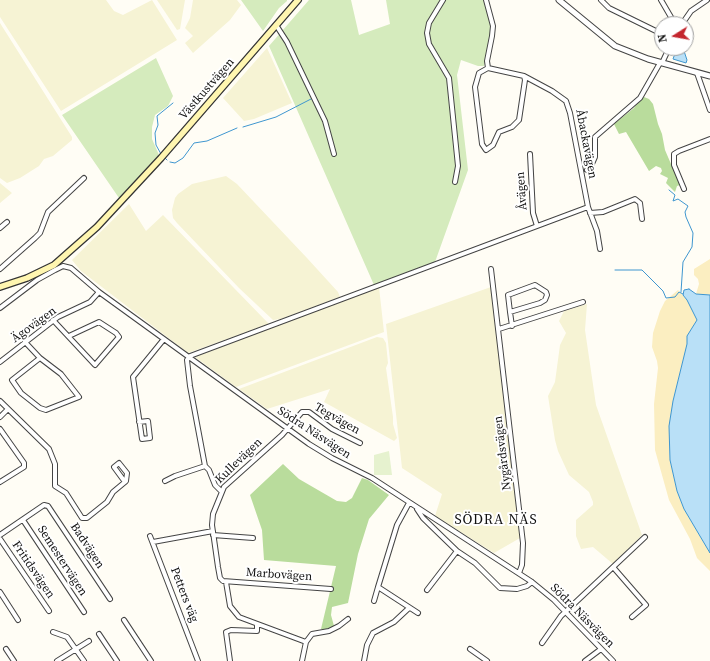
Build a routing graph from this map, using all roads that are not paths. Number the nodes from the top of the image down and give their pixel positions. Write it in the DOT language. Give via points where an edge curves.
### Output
graph roads {
  1 [pos="298,0"];
  2 [pos="443,0"];
  3 [pos="486,0"];
  4 [pos="559,0"];
  5 [pos="601,0"];
  6 [pos="661,0"];
  7 [pos="704,1"];
  8 [pos="670,16"];
  9 [pos="688,16"];
  10 [pos="276,25"];
  11 [pos="654,30"];
  12 [pos="665,56"];
  13 [pos="661,63"];
  14 [pos="488,68"];
  15 [pos="697,73"];
  16 [pos="709,75"];
  17 [pos="524,76"];
  18 [pos="710,110"];
  19 [pos="710,140"];
  20 [pos="334,154"];
  21 [pos="530,154"];
  22 [pos="587,170"];
  23 [pos="84,178"];
  24 [pos="455,182"];
  25 [pos="684,190"];
  26 [pos="131,192"];
  27 [pos="588,207"];
  28 [pos="590,213"];
  29 [pos="642,218"];
  30 [pos="7,222"];
  31 [pos="537,226"];
  32 [pos="0,228"];
  33 [pos="600,249"];
  34 [pos="0,269"];
  35 [pos="492,269"];
  36 [pos="0,283"];
  37 [pos="0,287"];
  38 [pos="99,292"];
  39 [pos="583,302"];
  40 [pos="0,308"];
  41 [pos="510,312"];
  42 [pos="53,320"];
  43 [pos="512,326"];
  44 [pos="499,329"];
  45 [pos="69,336"];
  46 [pos="164,339"];
  47 [pos="25,342"];
  48 [pos="188,357"];
  49 [pos="40,358"];
  50 [pos="0,362"];
  51 [pos="0,401"];
  52 [pos="8,409"];
  53 [pos="0,417"];
  54 [pos="139,422"];
  55 [pos="0,429"];
  56 [pos="288,429"];
  57 [pos="360,443"];
  58 [pos="205,466"];
  59 [pos="165,481"];
  60 [pos="0,482"];
  61 [pos="125,482"];
  62 [pos="221,491"];
  63 [pos="409,503"];
  64 [pos="417,508"];
  65 [pos="23,520"];
  66 [pos="213,533"];
  67 [pos="0,535"];
  68 [pos="150,536"];
  69 [pos="645,537"];
  70 [pos="253,538"];
  71 [pos="0,539"];
  72 [pos="152,542"];
  73 [pos="457,551"];
  74 [pos="613,567"];
  75 [pos="519,573"];
  76 [pos="226,582"];
  77 [pos="532,582"];
  78 [pos="378,587"];
  79 [pos="331,589"];
  80 [pos="428,590"];
  81 [pos="0,592"];
  82 [pos="110,599"];
  83 [pos="374,601"];
  84 [pos="409,608"];
  85 [pos="48,612"];
  86 [pos="84,612"];
  87 [pos="566,612"];
  88 [pos="418,613"];
  89 [pos="632,617"];
  90 [pos="348,619"];
  91 [pos="18,620"];
  92 [pos="124,620"];
  93 [pos="256,624"];
  94 [pos="52,632"];
  95 [pos="99,634"];
  96 [pos="89,640"];
  97 [pos="306,642"];
  98 [pos="542,643"];
  99 [pos="76,649"];
  100 [pos="470,649"];
  101 [pos="601,649"];
  102 [pos="6,650"];
  103 [pos="14,661"];
  104 [pos="57,661"];
  105 [pos="84,661"];
  106 [pos="117,661"];
  107 [pos="151,661"];
  108 [pos="198,661"];
  109 [pos="230,661"];
  110 [pos="302,661"];
  111 [pos="364,661"];
  112 [pos="487,661"];
  113 [pos="584,661"];
  114 [pos="613,661"];
  1 -- 10 [label="main road, Västkustvägen"];
  2 -- 24 [label="street" via="426,33 429,44 449,78 458,166"];
  3 -- 14 [label="street" via="493,26"];
  4 -- 13 [label="street" via="615,46 636,56"];
  5 -- 11 [label="street" via="609,8"];
  6 -- 8 [label="street"];
  7 -- 9 [label="street"];
  10 -- 20 [label="street" via="287,42 325,121"];
  10 -- 26 [label="main road, Västkustvägen"];
  12 -- 13 [label="street"];
  13 -- 15 [label="street"];
  13 -- 22 [label="street" via="640,98 595,138 595,157"];
  14 -- 17 [label="street, Åbackavägen"];
  14 -- 17 [label="street" via="479,73 475,87 482,144 486,150 493,145 499,132 512,127 519,120"];
  15 -- 16 [label="street"];
  15 -- 18 [label="street"];
  17 -- 27 [label="street, Åbackavägen" via="562,97 568,106"];
  19 -- 25 [label="street" via="674,154 674,165"];
  21 -- 31 [label="street, Åvägen" via="533,214"];
  23 -- 34 [label="street" via="48,212 40,233"];
  26 -- 36 [label="main road, Västkustvägen" via="61,255 41,269"];
  26 -- 37 [label="main road, Västkustvägen" via="97,227 54,265"];
  27 -- 28 [label="street, Åbackavägen"];
  27 -- 31 [label="street"];
  28 -- 29 [label="street" via="603,212 634,200 640,203"];
  28 -- 33 [label="street, Åbackavägen"];
  30 -- 32 [label="street"];
  31 -- 48 [label="street"];
  35 -- 44 [label="street, Nygårdsvägen"];
  38 -- 40 [label="street, Södra Näsvägen" via="73,270 63,266 37,280"];
  38 -- 42 [label="street, Ägovägen" via="90,302"];
  38 -- 46 [label="street, Södra Näsvägen"];
  39 -- 43 [label="street"];
  41 -- 41 [label="street" via="508,295 535,285 546,292 545,300 540,303"];
  41 -- 43 [label="street"];
  42 -- 45 [label="street"];
  42 -- 47 [label="street, Ägovägen"];
  43 -- 44 [label="street"];
  44 -- 75 [label="street, Nygårdsvägen" via="523,543"];
  45 -- 45 [label="street" via="99,322 119,337 95,365"];
  46 -- 48 [label="street, Södra Näsvägen"];
  46 -- 54 [label="street" via="133,377"];
  47 -- 49 [label="street"];
  47 -- 50 [label="street, Ägovägen"];
  48 -- 56 [label="street, Södra Näsvägen"];
  48 -- 58 [label="street" via="190,386"];
  49 -- 49 [label="street" via="12,380 21,393 46,410 79,397 61,374"];
  51 -- 52 [label="street"];
  52 -- 53 [label="street"];
  52 -- 61 [label="street" via="49,449 55,464 55,486 66,494 82,518 87,518 107,502 113,492"];
  54 -- 54 [label="street" via="142,439 150,438 148,421"];
  55 -- 60 [label="street" via="24,463 24,466"];
  56 -- 57 [label="street, Tegvägen" via="302,412 308,412 332,429"];
  56 -- 62 [label="street, Kullevägen"];
  56 -- 63 [label="street, Södra Näsvägen" via="325,454 372,478"];
  58 -- 59 [label="street"];
  58 -- 62 [label="street" via="214,485"];
  62 -- 66 [label="street, Kullevägen" via="213,514"];
  63 -- 64 [label="street, Södra Näsvägen"];
  63 -- 78 [label="street" via="395,530"];
  64 -- 73 [label="street" via="423,518"];
  64 -- 75 [label="street, Södra Näsvägen"];
  65 -- 67 [label="street"];
  65 -- 82 [label="street, Badvägen" via="46,505 52,510"];
  65 -- 86 [label="street, Semestervägen"];
  66 -- 70 [label="street"];
  66 -- 72 [label="street"];
  66 -- 76 [label="street, Kullevägen" via="219,574"];
  68 -- 72 [label="street, Petters väg"];
  69 -- 74 [label="street"];
  71 -- 85 [label="street, Fritidsvägen"];
  72 -- 108 [label="street, Petters väg"];
  73 -- 77 [label="street" via="475,563 500,588 517,589"];
  73 -- 80 [label="street"];
  74 -- 87 [label="street"];
  74 -- 89 [label="street" via="646,605"];
  75 -- 77 [label="street, Södra Näsvägen"];
  76 -- 79 [label="street, Marbovägen"];
  76 -- 93 [label="street, Kullevägen" via="230,606 242,618"];
  77 -- 87 [label="street, Södra Näsvägen"];
  78 -- 83 [label="street"];
  78 -- 84 [label="street"];
  81 -- 91 [label="street"];
  84 -- 88 [label="street"];
  84 -- 111 [label="street" via="394,622 373,634 367,645"];
  87 -- 98 [label="street"];
  87 -- 101 [label="street, Södra Näsvägen"];
  90 -- 97 [label="street" via="325,632 312,634"];
  92 -- 107 [label="street"];
  93 -- 97 [label="street, Kullevägen"];
  93 -- 109 [label="street" via="257,631 226,632"];
  94 -- 99 [label="street" via="64,635"];
  95 -- 106 [label="street"];
  96 -- 99 [label="street"];
  97 -- 110 [label="street"];
  99 -- 104 [label="street"];
  99 -- 105 [label="street"];
  100 -- 112 [label="street"];
  101 -- 113 [label="street"];
  101 -- 114 [label="street, Södra Näsvägen"];
  102 -- 103 [label="street"];
}
